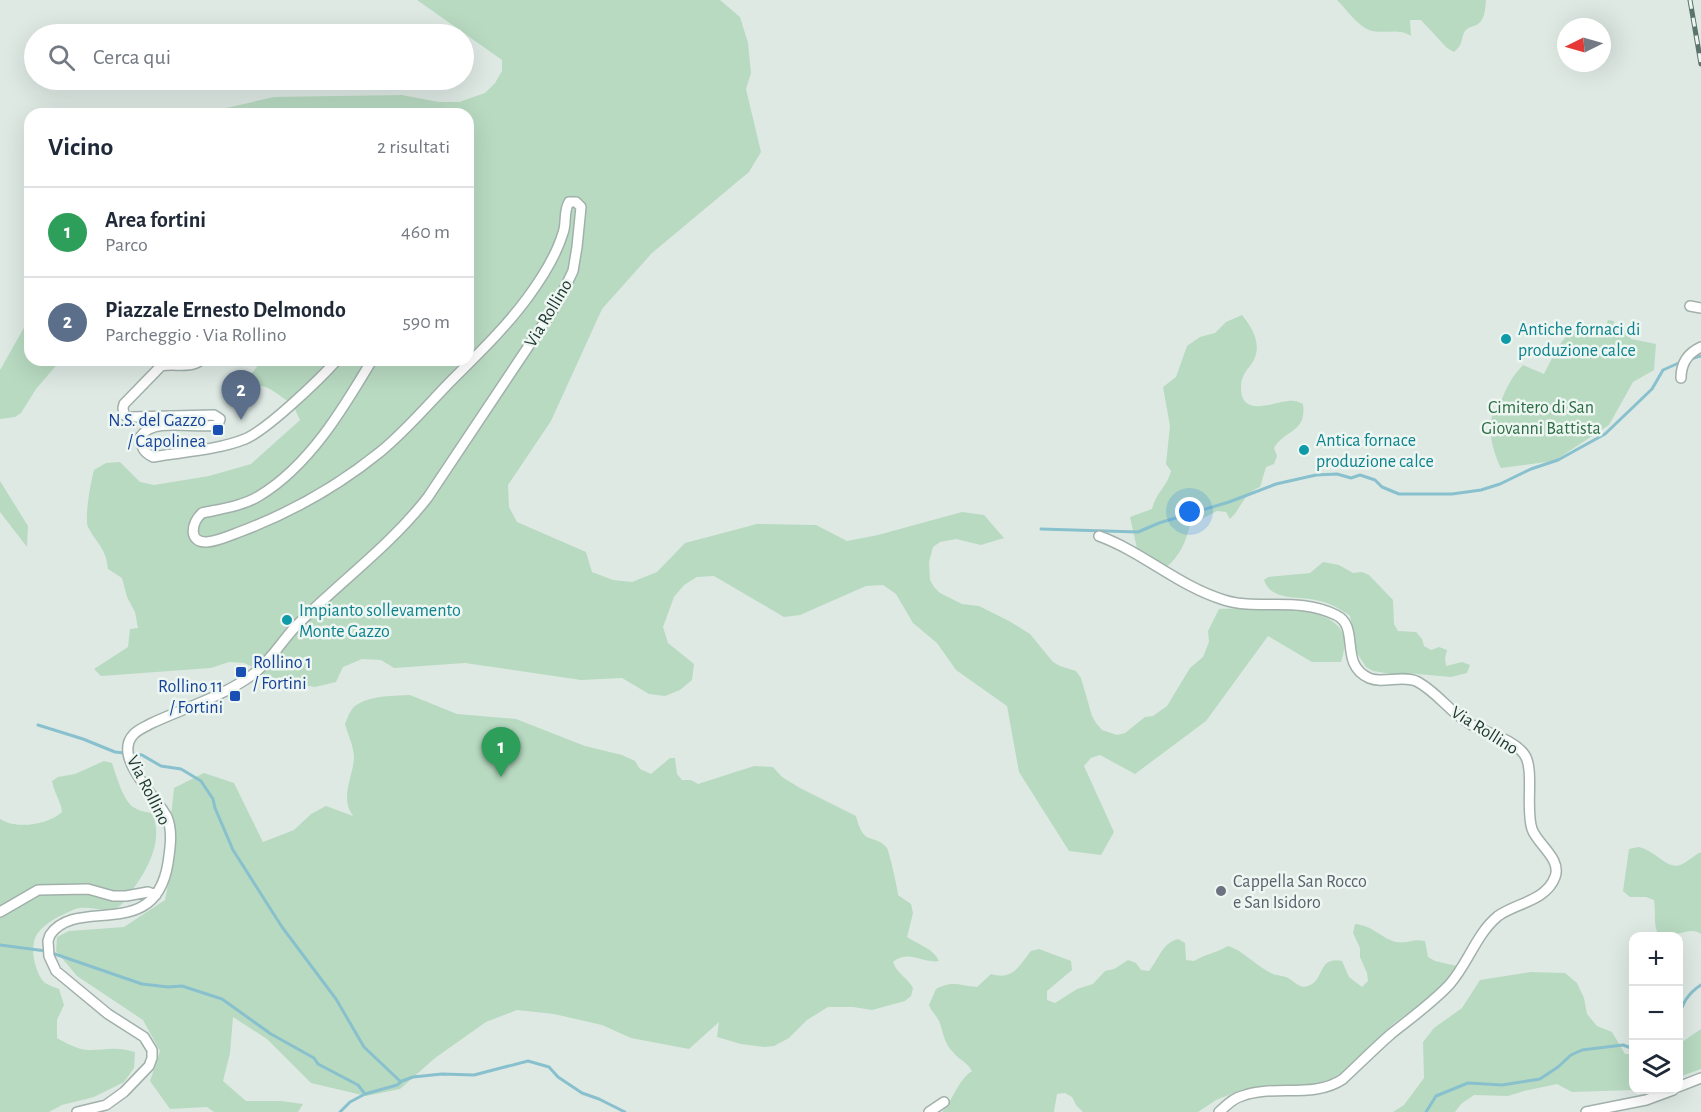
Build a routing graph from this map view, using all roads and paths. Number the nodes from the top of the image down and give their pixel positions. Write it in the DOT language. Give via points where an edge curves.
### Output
graph roads {
  1 [pos="1690,306"];
  2 [pos="1701,308"];
  3 [pos="1701,346"];
  4 [pos="474,357"];
  5 [pos="161,366"];
  6 [pos="331,366"];
  7 [pos="369,366"];
  8 [pos="465,366"];
  9 [pos="1681,378"];
  10 [pos="1099,536"];
  11 [pos="156,895"];
  12 [pos="0,912"];
  13 [pos="1701,1078"];
  14 [pos="1683,1085"];
  15 [pos="1660,1094"];
  16 [pos="944,1102"];
  17 [pos="77,1112"];
  18 [pos="929,1112"];
  19 [pos="1219,1112"];
  20 [pos="1586,1112"];
  1 -- 2 [label="street"];
  3 -- 9 [label="street" via="1688,356"];
  4 -- 11 [label="street, Via Rollino" via="528,298 553,258 564,231 566,207 569,202 576,202 581,207 573,271 558,302 411,520 296,626 254,673 150,724 130,739 130,759 169,825 168,866"];
  5 -- 6 [label="street" via="124,404 124,415 214,415 220,419 218,425 206,427 149,427 141,436 141,445 153,457 247,438 294,402"];
  7 -- 8 [label="street, Via Rollino" via="308,454 257,498 202,513 193,527 197,539 221,539 294,509 333,487 382,451"];
  10 -- 19 [label="street, Via Rollino" via="1121,544 1184,584 1220,599 1307,606 1341,618 1349,631 1350,658 1365,675 1414,680 1469,724 1512,744 1524,754 1529,771 1533,832 1557,870 1548,890 1495,920 1451,982 1343,1079 1323,1088 1243,1095"];
  11 -- 12 [label="street" via="148,892 113,896 88,889 38,890"];
  11 -- 17 [label="street" via="126,913 78,919 50,935 49,956 56,971 108,1014 144,1037 152,1050 149,1066 124,1092 106,1105"];
  13 -- 14 [label="street"];
  15 -- 20 [label="street"];
  16 -- 18 [label="street"];
}
